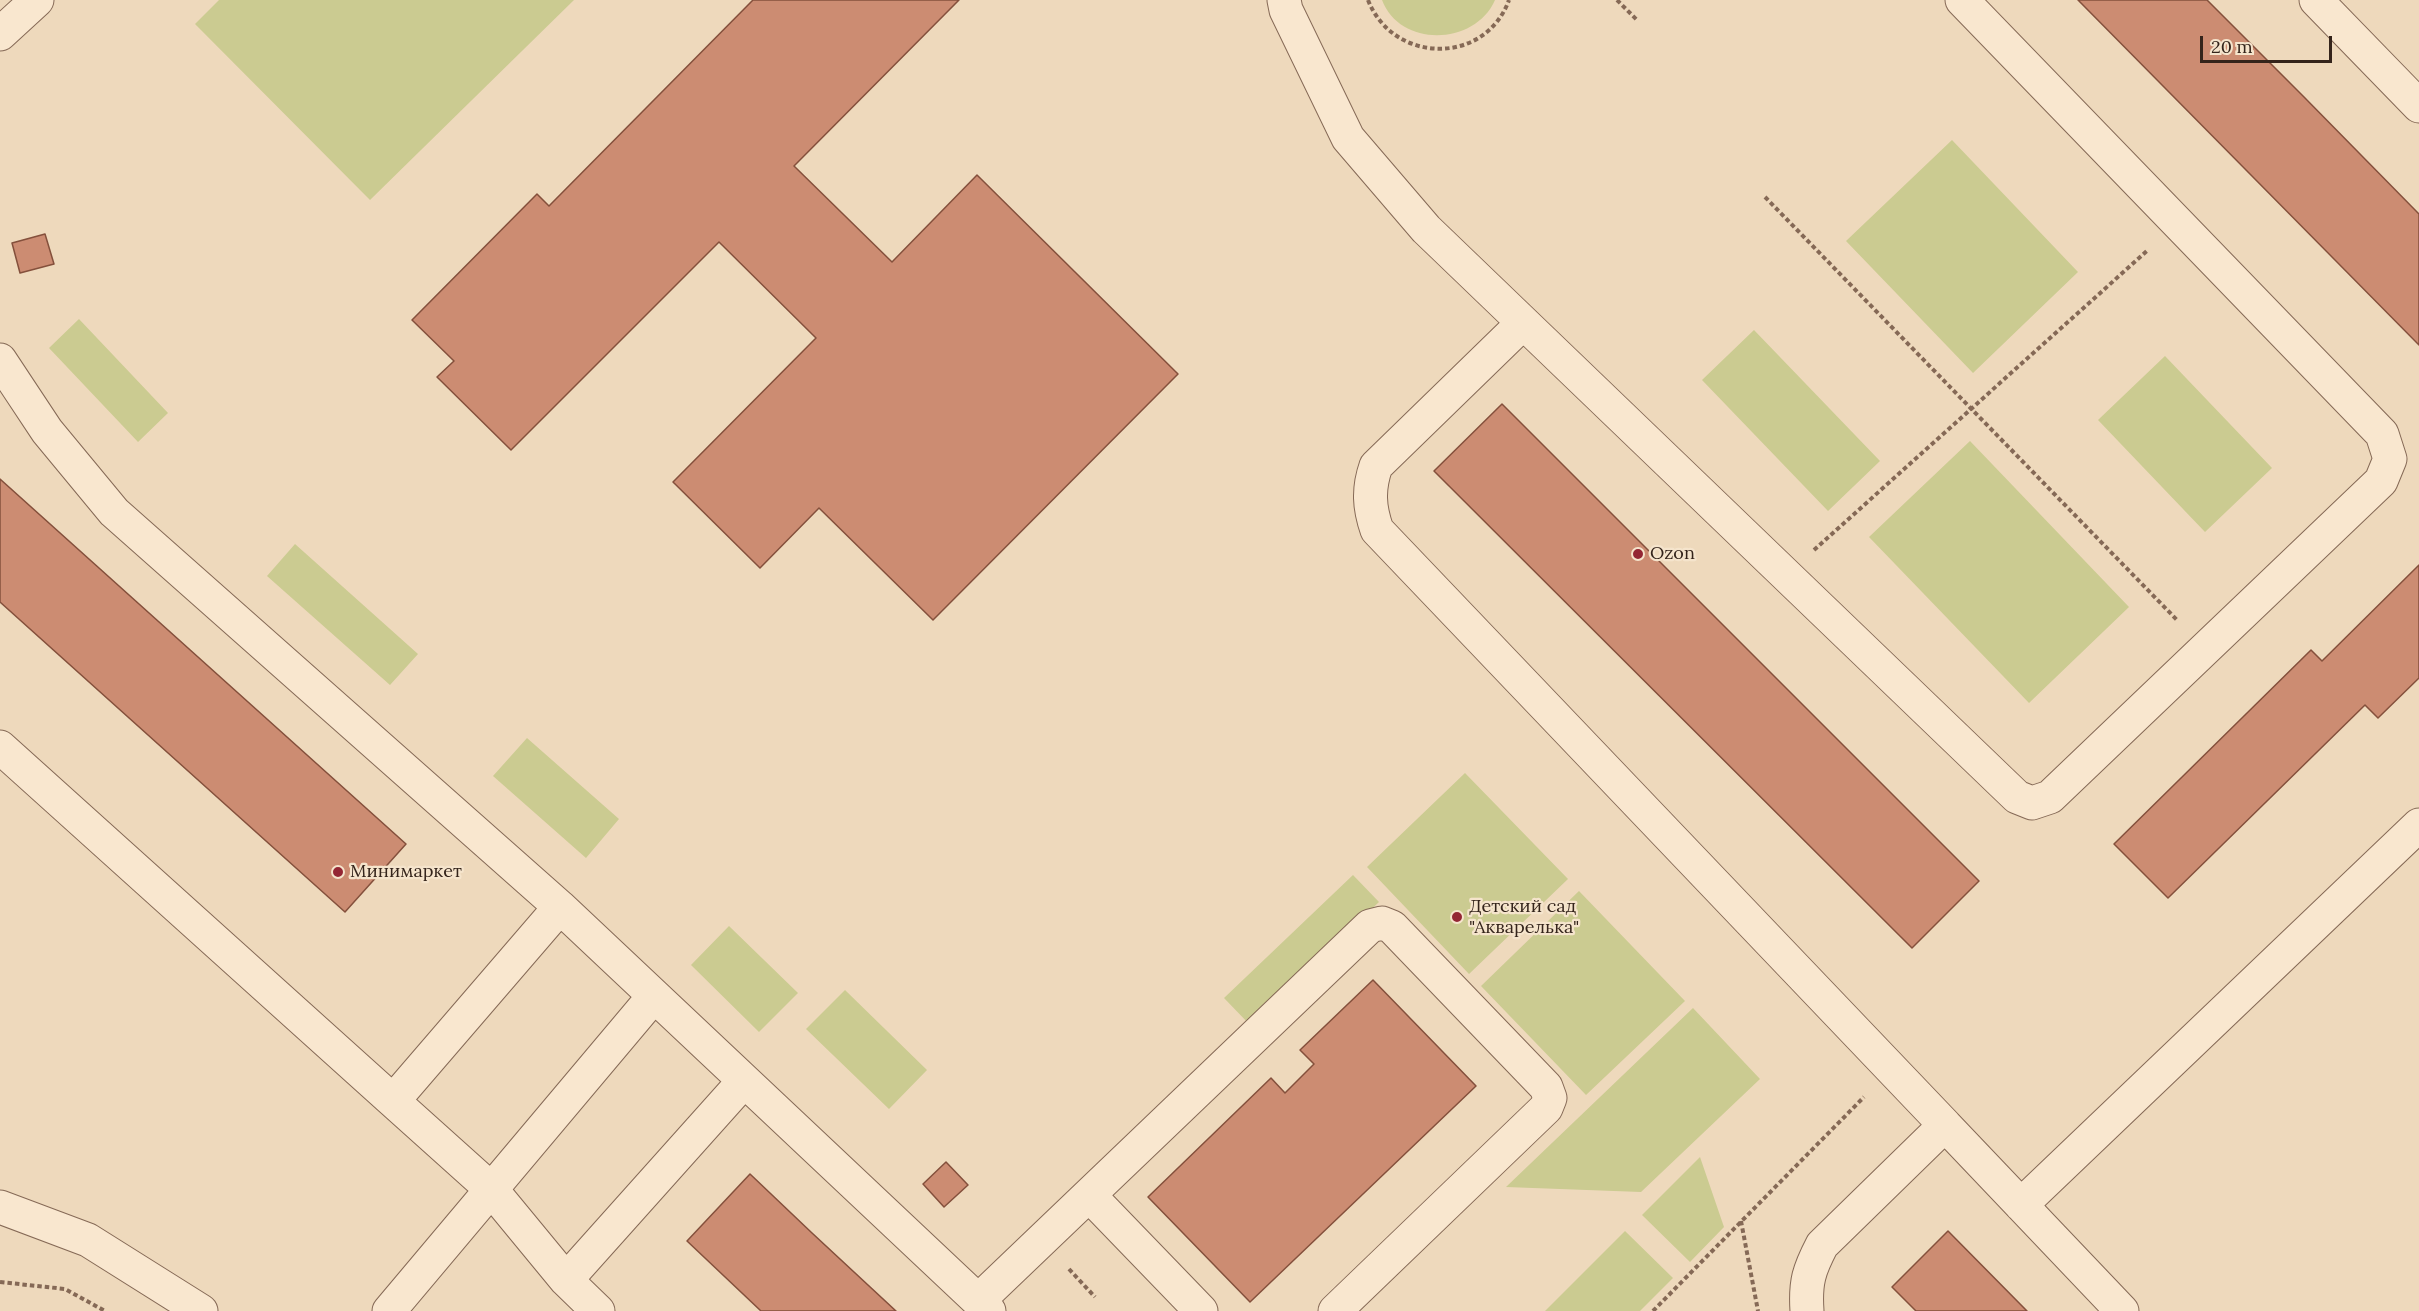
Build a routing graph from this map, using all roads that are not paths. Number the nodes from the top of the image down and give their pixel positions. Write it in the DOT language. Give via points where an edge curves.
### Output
graph roads {
  1 [pos="37,0"];
  2 [pos="1284,0"];
  3 [pos="1962,0"];
  4 [pos="2316,0"];
  5 [pos="0,34"];
  6 [pos="2419,106"];
  7 [pos="1523,322"];
  8 [pos="0,360"];
  9 [pos="0,747"];
  10 [pos="2419,825"];
  11 [pos="560,907"];
  12 [pos="654,996"];
  13 [pos="744,1081"];
  14 [pos="393,1101"];
  15 [pos="1944,1125"];
  16 [pos="491,1189"];
  17 [pos="1089,1195"];
  18 [pos="2021,1205"];
  19 [pos="0,1207"];
  20 [pos="566,1280"];
  21 [pos="984,1306"];
  22 [pos="201,1311"];
  23 [pos="388,1311"];
  24 [pos="598,1311"];
  25 [pos="1201,1311"];
  26 [pos="1335,1311"];
  27 [pos="1807,1311"];
  28 [pos="2122,1311"];
  1 -- 5 [label="street"];
  2 -- 7 [label="street" via="1348,138 1426,229"];
  3 -- 7 [label="street" via="2382,434 2390,459 2381,481 2050,797 2032,803 2017,797"];
  4 -- 6 [label="street"];
  7 -- 15 [label="street" via="1376,466 1369,486 1377,530"];
  8 -- 11 [label="street" via="47,431 114,512"];
  9 -- 14 [label="street"];
  10 -- 18 [label="street"];
  11 -- 12 [label="street"];
  11 -- 14 [label="street"];
  12 -- 13 [label="street"];
  12 -- 16 [label="street"];
  13 -- 20 [label="street"];
  13 -- 21 [label="street"];
  14 -- 16 [label="street"];
  15 -- 18 [label="street"];
  15 -- 27 [label="street" via="1822,1245 1806,1285"];
  16 -- 20 [label="street"];
  16 -- 23 [label="street"];
  17 -- 21 [label="street"];
  17 -- 25 [label="street"];
  17 -- 26 [label="street" via="1370,926 1382,923 1392,927 1546,1087 1550,1098 1546,1108"];
  18 -- 28 [label="street"];
  19 -- 22 [label="street" via="88,1240"];
  20 -- 24 [label="street"];
}
